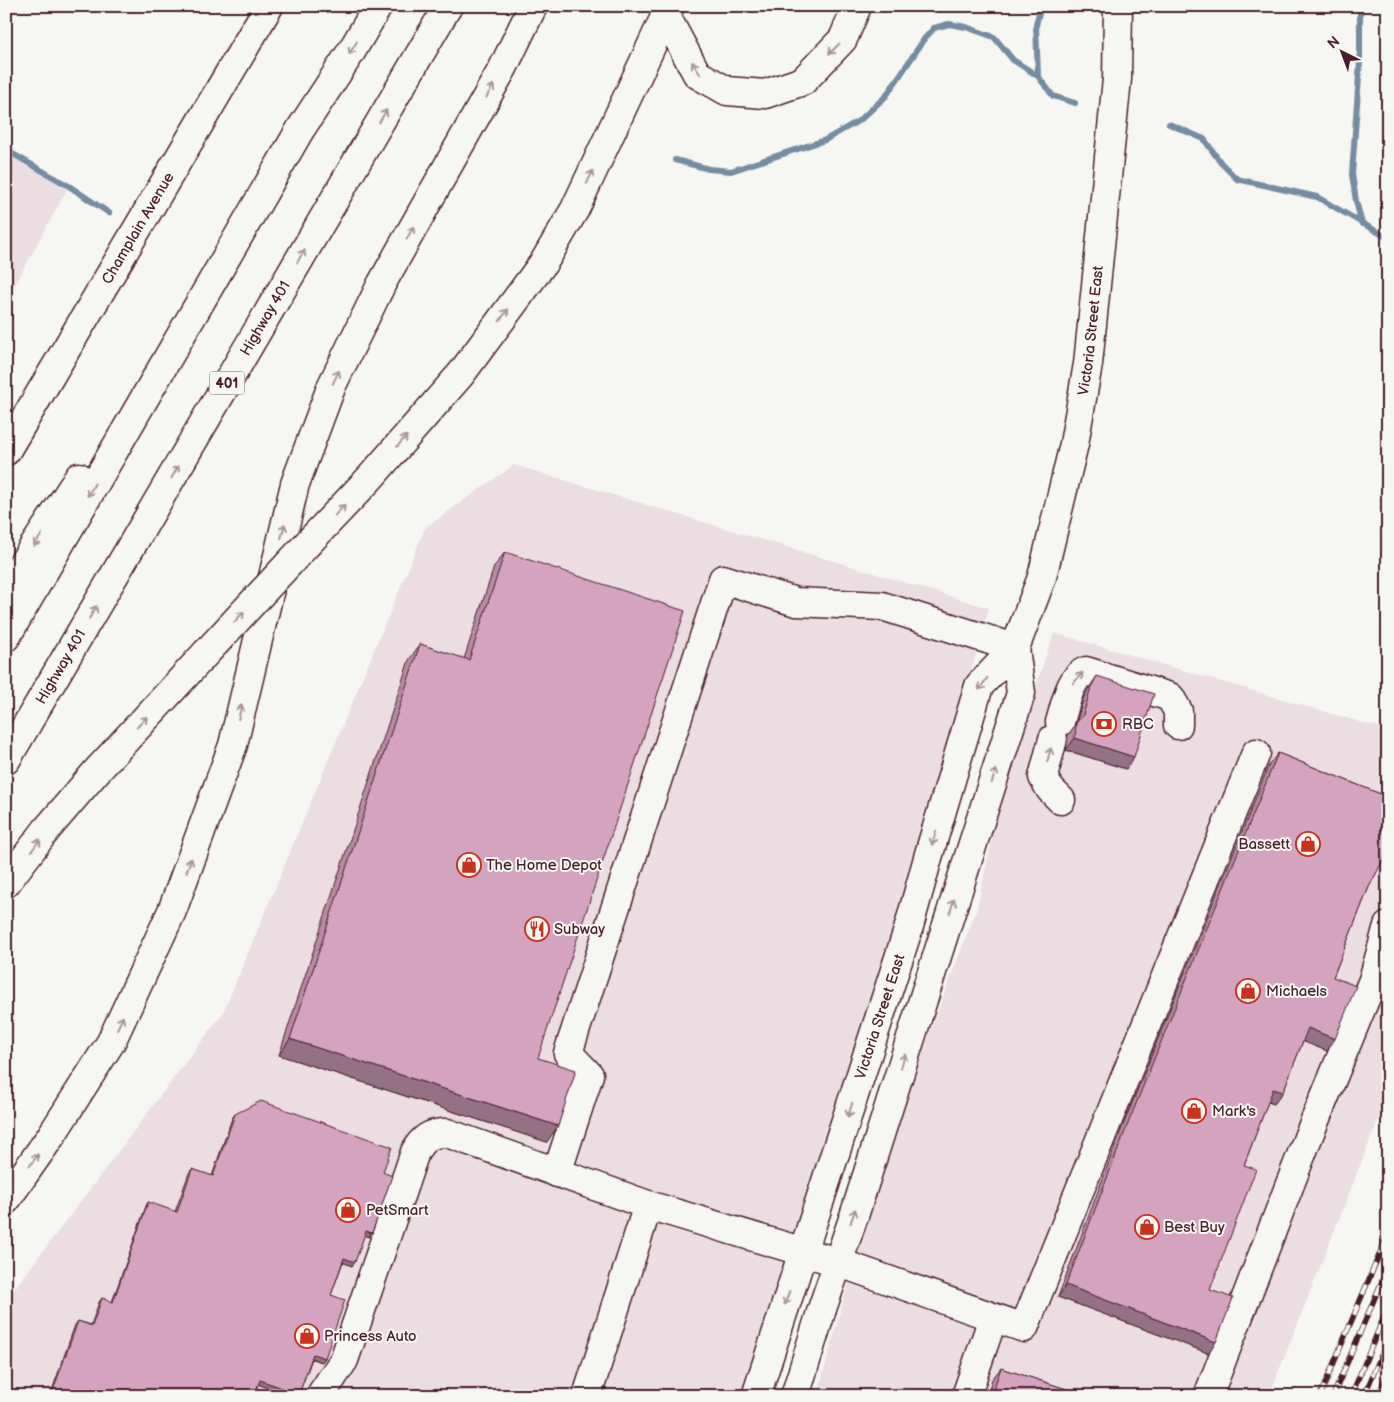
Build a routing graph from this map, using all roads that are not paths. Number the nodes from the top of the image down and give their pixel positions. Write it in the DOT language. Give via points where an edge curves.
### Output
graph roads {
  1 [pos="269,6"];
  2 [pos="378,6"];
  3 [pos="448,6"];
  4 [pos="533,6"];
  5 [pos="857,6"];
  6 [pos="1118,6"];
  7 [pos="668,11"];
  8 [pos="300,130"];
  9 [pos="6,451"];
  10 [pos="6,589"];
  11 [pos="6,637"];
  12 [pos="1015,648"];
  13 [pos="1178,725"];
  14 [pos="1256,753"];
  15 [pos="6,760"];
  16 [pos="1061,800"];
  17 [pos="6,883"];
  18 [pos="1388,926"];
  19 [pos="558,1173"];
  20 [pos="6,1200"];
  21 [pos="648,1205"];
  22 [pos="803,1252"];
  23 [pos="837,1262"];
  24 [pos="993,1318"];
  25 [pos="320,1396"];
  26 [pos="587,1396"];
  27 [pos="756,1396"];
  28 [pos="795,1396"];
  29 [pos="966,1396"];
  30 [pos="1208,1396"];
  1 -- 9 [label="main road, Champlain Avenue"];
  2 -- 8 [label="main road, one-way"];
  15 -- 3 [label="main road, Highway 401 / 401, one-way"];
  20 -- 4 [label="main road, one-way" via="111,1042 172,911 232,745 295,484 332,386 382,283 503,68"];
  5 -- 7 [label="main road, one-way" via="843,39 803,81 766,94 728,91 697,74"];
  6 -- 12 [label="main road, Victoria Street East" via="1118,79 1088,364 1074,444 1042,577"];
  17 -- 7 [label="main road, one-way, bridge" via="95,773 370,478 461,374 544,262 575,209"];
  8 -- 10 [label="main road, one-way"];
  8 -- 11 [label="main road, one-way"];
  12 -- 19 [label="main road" via="882,606 796,602 723,579 568,1053 589,1075"];
  12 -- 22 [label="main road, Victoria Street East, one-way" via="979,686 908,930"];
  23 -- 12 [label="main road, Victoria Street East, one-way" via="1021,693"];
  16 -- 13 [label="main road, one-way" via="1043,777 1074,682 1081,673 1086,670 1170,697 1178,711"];
  14 -- 24 [label="main road" via="1024,1328"];
  18 -- 30 [label="main road" via="1373,980"];
  19 -- 21 [label="main road"];
  19 -- 25 [label="main road" via="447,1133 438,1132 420,1143 344,1360"];
  21 -- 22 [label="main road"];
  21 -- 26 [label="main road"];
  22 -- 23 [label="main road"];
  22 -- 27 [label="main road, Victoria Street East, one-way"];
  23 -- 24 [label="main road"];
  23 -- 28 [label="main road, Victoria Street East"];
  24 -- 29 [label="main road"];
}
